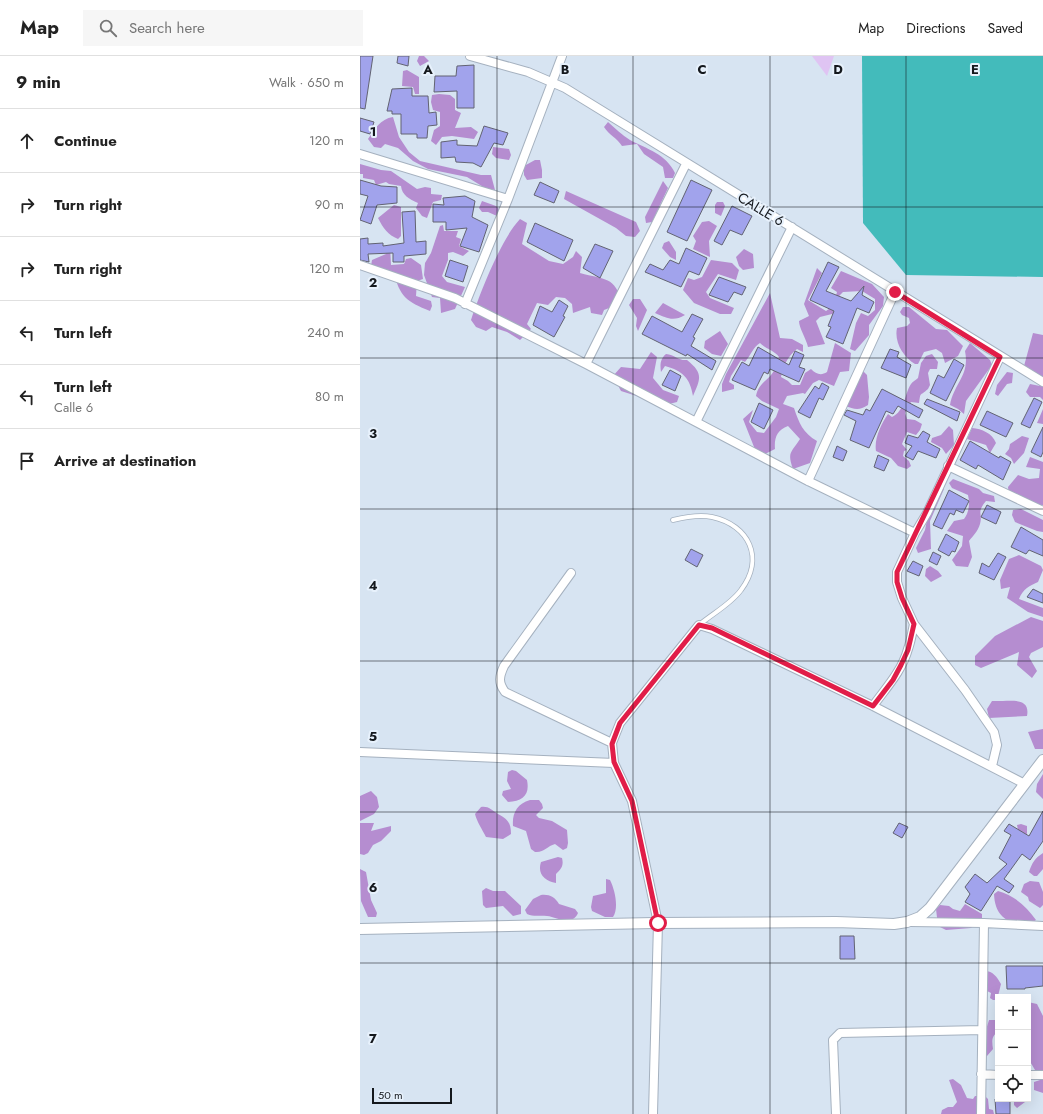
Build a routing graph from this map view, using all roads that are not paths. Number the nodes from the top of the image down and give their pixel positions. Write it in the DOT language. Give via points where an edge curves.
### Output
graph roads {
  1 [pos="470,56"];
  2 [pos="562,56"];
  3 [pos="552,82"];
  4 [pos="360,154"];
  5 [pos="686,164"];
  6 [pos="508,199"];
  7 [pos="792,227"];
  8 [pos="360,265"];
  9 [pos="895,292"];
  10 [pos="465,304"];
  11 [pos="1000,357"];
  12 [pos="586,364"];
  13 [pos="1043,382"];
  14 [pos="696,422"];
  15 [pos="948,466"];
  16 [pos="808,481"];
  17 [pos="1043,511"];
  18 [pos="673,520"];
  19 [pos="915,533"];
  20 [pos="571,573"];
  21 [pos="914,624"];
  22 [pos="699,625"];
  23 [pos="873,706"];
  24 [pos="612,744"];
  25 [pos="360,752"];
  26 [pos="1043,760"];
  27 [pos="614,762"];
  28 [pos="992,766"];
  29 [pos="1025,784"];
  30 [pos="907,922"];
  31 [pos="658,923"];
  32 [pos="984,923"];
  33 [pos="1043,926"];
  34 [pos="360,929"];
  35 [pos="982,1030"];
  36 [pos="981,1074"];
  37 [pos="995,1074"];
  38 [pos="1031,1075"];
  39 [pos="1043,1075"];
  40 [pos="653,1114"];
  41 [pos="836,1114"];
  42 [pos="981,1114"];
  1 -- 3 [label="street, CALLE 6" via="528,72"];
  2 -- 3 [label="street"];
  3 -- 5 [label="street, CALLE 6"];
  3 -- 6 [label="street"];
  4 -- 6 [label="street"];
  5 -- 7 [label="street, CALLE 6"];
  5 -- 12 [label="street"];
  6 -- 10 [label="street"];
  7 -- 9 [label="street, CALLE 6"];
  7 -- 14 [label="street"];
  8 -- 10 [label="street"];
  9 -- 11 [label="street, CALLE 6"];
  9 -- 16 [label="street"];
  10 -- 12 [label="street"];
  11 -- 13 [label="street, CALLE 6"];
  11 -- 15 [label="street"];
  12 -- 14 [label="street"];
  14 -- 16 [label="street"];
  15 -- 17 [label="street"];
  15 -- 19 [label="street"];
  16 -- 19 [label="street"];
  18 -- 22 [label="lane" via="698,516 729,522 746,536 752,548 754,559 750,575 741,591"];
  19 -- 21 [label="street" via="897,572 902,598"];
  20 -- 24 [label="street" via="504,666 499,683 505,692"];
  21 -- 23 [label="street" via="908,650 901,665"];
  21 -- 28 [label="street" via="994,732 997,744"];
  22 -- 23 [label="street" via="712,628"];
  22 -- 24 [label="street" via="620,723"];
  23 -- 28 [label="street"];
  24 -- 27 [label="street"];
  25 -- 27 [label="street"];
  26 -- 29 [label="street"];
  27 -- 31 [label="street" via="632,801"];
  28 -- 29 [label="street"];
  29 -- 30 [label="street" via="930,908 920,917"];
  30 -- 31 [label="street"];
  30 -- 32 [label="street"];
  31 -- 34 [label="street"];
  31 -- 40 [label="street"];
  32 -- 33 [label="street"];
  32 -- 35 [label="street"];
  35 -- 36 [label="street"];
  35 -- 41 [label="street" via="840,1033 833,1040"];
  36 -- 37 [label="street"];
  36 -- 42 [label="street"];
  38 -- 39 [label="street"];
}
